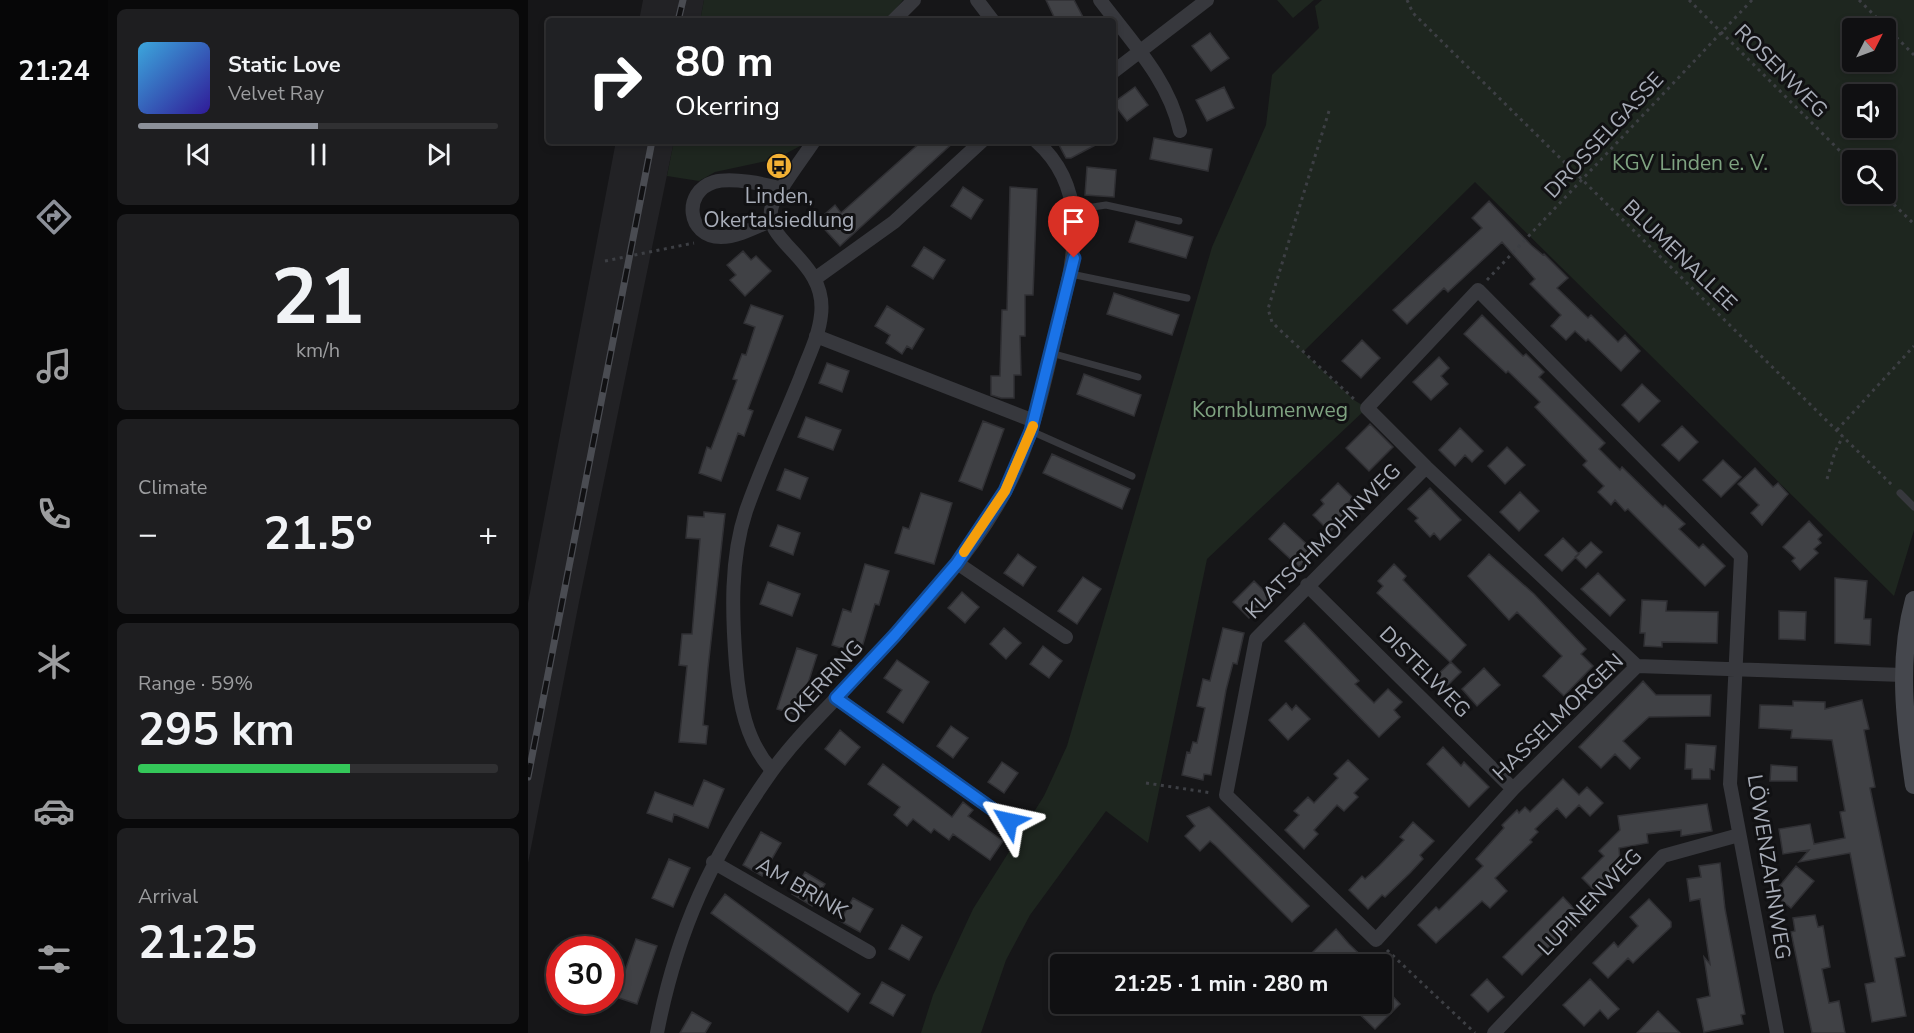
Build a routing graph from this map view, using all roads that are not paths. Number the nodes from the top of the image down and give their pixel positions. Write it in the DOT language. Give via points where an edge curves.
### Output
graph roads {
  1 [pos="914,0"];
  2 [pos="977,0"];
  3 [pos="1100,0"];
  4 [pos="1207,0"];
  5 [pos="896,18"];
  6 [pos="991,18"];
  7 [pos="1114,18"];
  8 [pos="1116,21"];
  9 [pos="1139,52"];
  10 [pos="1116,70"];
  11 [pos="1180,131"];
  12 [pos="812,144"];
  13 [pos="979,144"];
  14 [pos="1038,144"];
  15 [pos="783,189"];
  16 [pos="1073,210"];
  17 [pos="770,221"];
  18 [pos="1179,221"];
  19 [pos="1071,274"];
  20 [pos="816,279"];
  21 [pos="1186,298"];
  22 [pos="816,336"];
  23 [pos="1051,353"];
  24 [pos="1138,377"];
  25 [pos="1032,426"];
  26 [pos="1425,467"];
  27 [pos="1132,476"];
  28 [pos="1900,493"];
  29 [pos="1914,507"];
  30 [pos="957,563"];
  31 [pos="1307,585"];
  32 [pos="1914,600"];
  33 [pos="1066,638"];
  34 [pos="1638,666"];
  35 [pos="1736,670"];
  36 [pos="1903,675"];
  37 [pos="836,698"];
  38 [pos="772,770"];
  39 [pos="1914,785"];
  40 [pos="1513,789"];
  41 [pos="1009,821"];
  42 [pos="1738,835"];
  43 [pos="713,862"];
  44 [pos="1376,940"];
  45 [pos="869,952"];
  46 [pos="657,1033"];
  47 [pos="1494,1033"];
  48 [pos="1777,1033"];
  1 -- 5 [label="street"];
  2 -- 6 [label="street"];
  3 -- 7 [label="street"];
  4 -- 9 [label="street"];
  8 -- 9 [label="street"];
  9 -- 10 [label="street"];
  9 -- 11 [label="street" via="1166,88"];
  12 -- 15 [label="street"];
  13 -- 20 [label="street" via="894,222"];
  14 -- 16 [label="street, OKERRING" via="1057,165"];
  15 -- 17 [label="street" via="772,204"];
  15 -- 17 [label="street" via="762,183 716,182 702,188 692,201 692,215 705,235 722,237"];
  16 -- 18 [label="lane" via="1107,205"];
  16 -- 19 [label="street, OKERRING" via="1076,242"];
  17 -- 20 [label="street"];
  19 -- 21 [label="lane"];
  19 -- 23 [label="street, OKERRING"];
  20 -- 22 [label="street" via="821,315"];
  22 -- 25 [label="street"];
  22 -- 38 [label="street" via="746,511 738,543 734,638 738,686 744,719 755,747"];
  23 -- 24 [label="lane"];
  23 -- 25 [label="street, OKERRING"];
  25 -- 27 [label="lane"];
  25 -- 30 [label="street, OKERRING" via="1005,491"];
  26 -- 31 [label="street, KLATSCHMOHNWEG"];
  26 -- 34 [label="street"];
  26 -- 35 [label="street" via="1367,408 1478,290 1741,556"];
  28 -- 29 [label="lane"];
  30 -- 33 [label="street"];
  30 -- 37 [label="street, OKERRING"];
  31 -- 40 [label="street, DISTELWEG"];
  31 -- 44 [label="street, KLATSCHMOHNWEG" via="1256,639 1226,795"];
  32 -- 36 [label="street"];
  34 -- 35 [label="street, HASSELMORGEN"];
  34 -- 40 [label="street, HASSELMORGEN"];
  35 -- 36 [label="street, HASSELMORGEN"];
  35 -- 42 [label="street, LÖWENZAHNWEG" via="1730,784"];
  36 -- 39 [label="street"];
  37 -- 38 [label="street, OKERRING"];
  37 -- 41 [label="street"];
  38 -- 43 [label="street, OKERRING"];
  40 -- 44 [label="street, HASSELMORGEN"];
  42 -- 47 [label="street, LUPINENWEG" via="1663,856"];
  42 -- 48 [label="street, LÖWENZAHNWEG"];
  43 -- 45 [label="street, AM BRINK"];
  43 -- 46 [label="street, OKERRING" via="693,906 666,986"];
}
